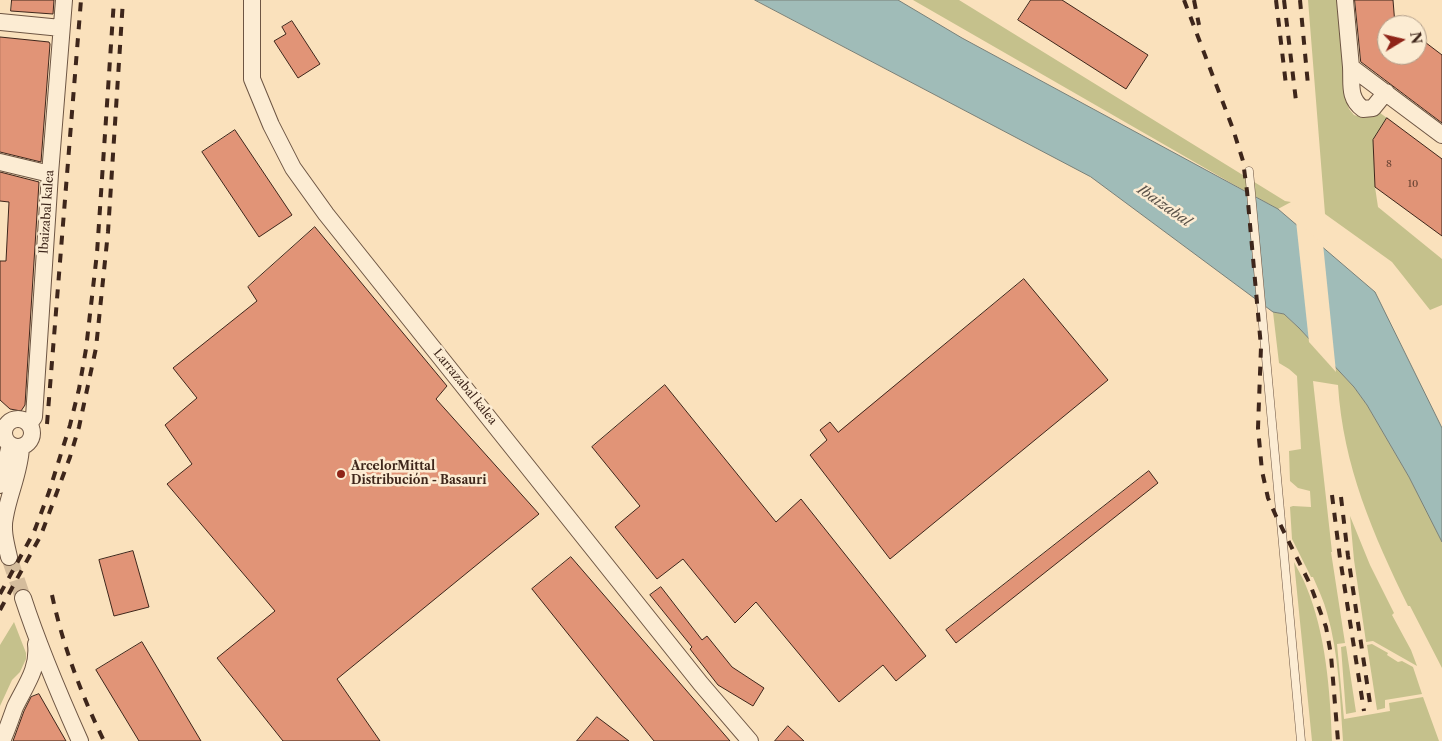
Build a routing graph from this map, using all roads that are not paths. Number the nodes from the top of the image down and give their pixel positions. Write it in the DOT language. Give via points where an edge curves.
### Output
graph roads {
  1 [pos="64,0"];
  2 [pos="252,0"];
  3 [pos="1345,0"];
  4 [pos="0,22"];
  5 [pos="61,28"];
  6 [pos="1351,67"];
  7 [pos="1386,92"];
  8 [pos="1442,135"];
  9 [pos="0,162"];
  10 [pos="1249,171"];
  11 [pos="50,174"];
  12 [pos="4,417"];
  13 [pos="29,424"];
  14 [pos="15,446"];
  15 [pos="0,485"];
  16 [pos="9,556"];
  17 [pos="23,598"];
  18 [pos="35,634"];
  19 [pos="26,686"];
  20 [pos="60,696"];
  21 [pos="2,741"];
  22 [pos="80,741"];
  23 [pos="750,741"];
  24 [pos="1301,741"];
  1 -- 5 [label="street, Ibaizabal kalea"];
  2 -- 23 [label="street, Larrazabal kalea" via="252,79 271,126 294,168 701,684"];
  3 -- 6 [label="street"];
  4 -- 5 [label="street"];
  5 -- 11 [label="street, Ibaizabal kalea"];
  6 -- 7 [label="street"];
  6 -- 7 [label="street" via="1355,103 1363,109 1374,108"];
  7 -- 8 [label="street"];
  9 -- 11 [label="street"];
  10 -- 24 [label="lane"];
  11 -- 13 [label="street, Ibaizabal kalea" via="34,417"];
  12 -- 13 [label="street"];
  12 -- 14 [label="street" via="7,442"];
  13 -- 14 [label="street, Ibaizabal kalea" via="33,432 31,440 28,444"];
  14 -- 15 [label="street"];
  14 -- 16 [label="street" via="20,460 4,530"];
  17 -- 18 [label="street"];
  18 -- 19 [label="street" via="37,652"];
  18 -- 20 [label="street"];
  19 -- 20 [label="street" via="42,686"];
  19 -- 21 [label="street"];
  20 -- 22 [label="street"];
}
